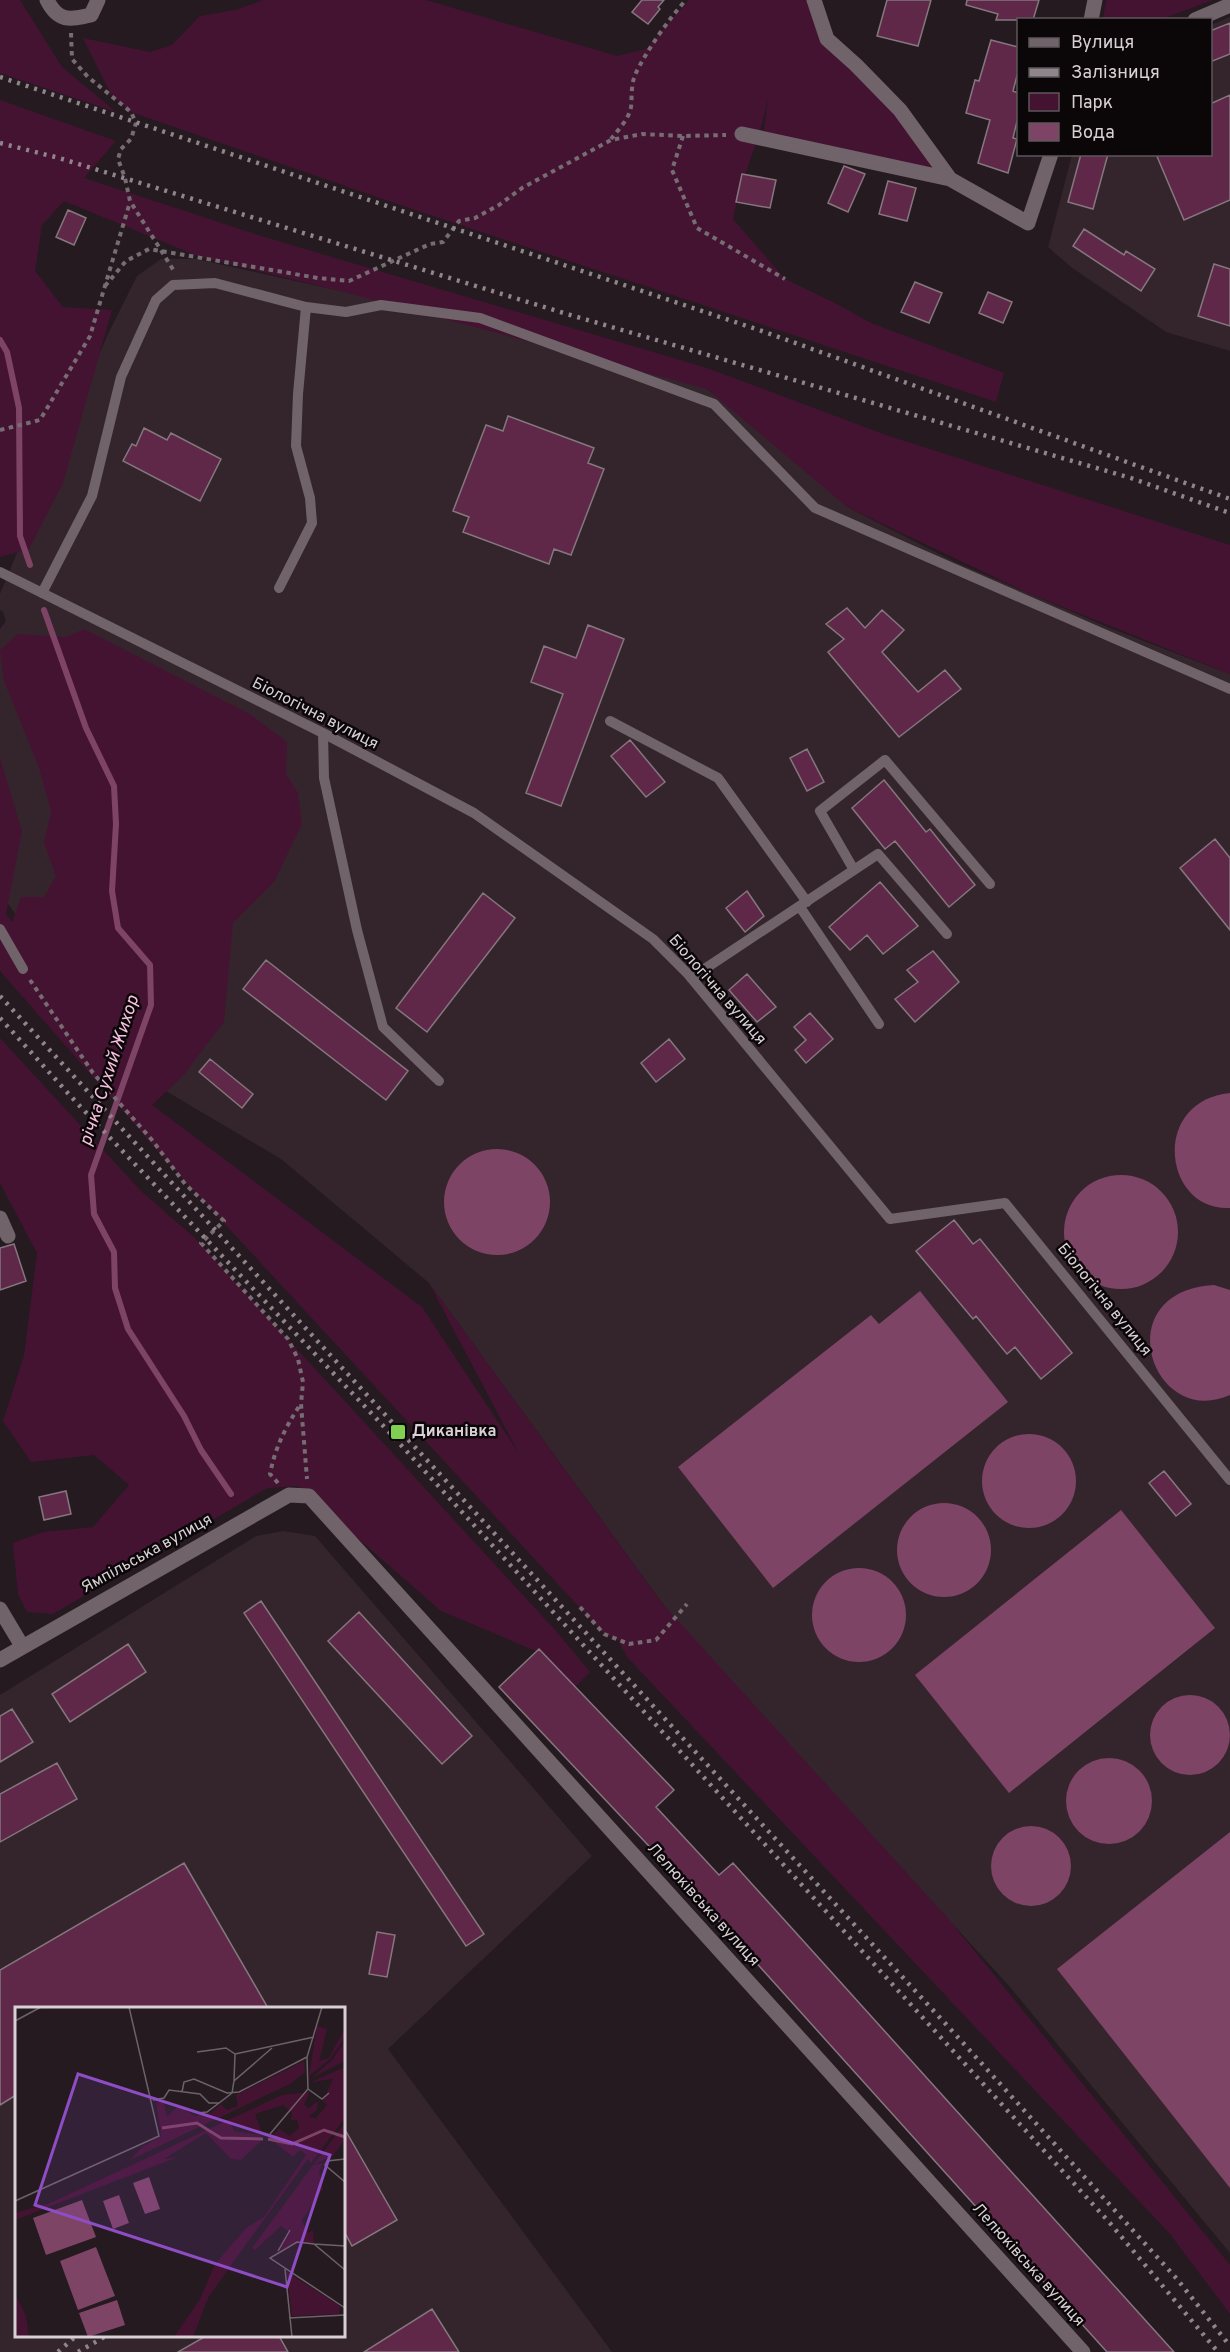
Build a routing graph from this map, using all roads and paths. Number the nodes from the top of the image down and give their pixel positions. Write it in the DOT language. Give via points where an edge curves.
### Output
graph roads {
  1 [pos="47,0"];
  2 [pos="98,0"];
  3 [pos="686,0"];
  4 [pos="814,0"];
  5 [pos="1095,0"];
  6 [pos="1230,5"];
  7 [pos="1091,18"];
  8 [pos="1201,18"];
  9 [pos="70,20"];
  10 [pos="742,134"];
  11 [pos="683,136"];
  12 [pos="611,140"];
  13 [pos="1051,156"];
  14 [pos="950,179"];
  15 [pos="130,201"];
  16 [pos="164,252"];
  17 [pos="785,279"];
  18 [pos="173,285"];
  19 [pos="105,286"];
  20 [pos="306,307"];
  21 [pos="0,430"];
  22 [pos="0,572"];
  23 [pos="279,588"];
  24 [pos="42,593"];
  25 [pos="1230,689"];
  26 [pos="610,721"];
  27 [pos="323,733"];
  28 [pos="854,870"];
  29 [pos="990,884"];
  30 [pos="804,904"];
  31 [pos="0,929"];
  32 [pos="947,934"];
  33 [pos="23,969"];
  34 [pos="691,978"];
  35 [pos="879,1024"];
  36 [pos="439,1081"];
  37 [pos="0,1218"];
  38 [pos="8,1236"];
  39 [pos="301,1404"];
  40 [pos="1230,1480"];
  41 [pos="289,1495"];
  42 [pos="309,1496"];
  43 [pos="687,1604"];
  44 [pos="580,1607"];
  45 [pos="0,1609"];
  46 [pos="22,1646"];
  47 [pos="0,1660"];
  48 [pos="1083,2352"];
  1 -- 9 [label="street" via="53,12"];
  2 -- 9 [label="street" via="91,15"];
  3 -- 12 [label="path" via="643,59 634,76 631,109"];
  4 -- 14 [label="street" via="826,39 900,110"];
  5 -- 7 [label="street"];
  6 -- 8 [label="street"];
  9 -- 15 [label="path" via="72,58 131,112 136,123 132,139 121,149 118,159"];
  10 -- 11 [label="path"];
  10 -- 14 [label="street"];
  11 -- 12 [label="path" via="642,134"];
  11 -- 17 [label="path" via="672,170 697,228"];
  12 -- 16 [label="path" via="475,218 459,220 443,242 430,244 349,281"];
  13 -- 14 [label="street" via="1028,223"];
  15 -- 16 [label="path"];
  15 -- 19 [label="path"];
  16 -- 18 [label="path" via="174,270"];
  16 -- 19 [label="path" via="148,249 126,261"];
  18 -- 20 [label="lane" via="215,283"];
  18 -- 24 [label="lane" via="156,300 121,377 92,496"];
  19 -- 21 [label="path" via="90,336 40,420"];
  20 -- 23 [label="lane" via="296,446 310,498 312,523"];
  20 -- 25 [label="lane" via="346,312 381,305 480,318 714,404 815,508"];
  22 -- 24 [label="lane, Біологічна вулиця"];
  24 -- 27 [label="lane, Біологічна вулиця"];
  26 -- 30 [label="lane" via="718,778"];
  27 -- 34 [label="lane, Біологічна вулиця" via="474,813 653,939"];
  27 -- 36 [label="lane" via="324,778 357,930 384,1027"];
  28 -- 29 [label="lane" via="820,811 885,760"];
  28 -- 30 [label="lane"];
  28 -- 32 [label="lane" via="878,854"];
  30 -- 34 [label="lane"];
  30 -- 35 [label="lane"];
  31 -- 33 [label="lane"];
  33 -- 39 [label="path" via="107,1089 185,1184 224,1221 201,1243 288,1339 303,1382"];
  34 -- 40 [label="lane, Біологічна вулиця" via="890,1219 1005,1203"];
  37 -- 38 [label="street"];
  39 -- 41 [label="path" via="274,1452 270,1474"];
  39 -- 42 [label="path"];
  41 -- 42 [label="street"];
  41 -- 46 [label="street, Ямпільська вулиця"];
  42 -- 48 [label="street, Лелюківська вулиця"];
  43 -- 44 [label="path" via="656,1640 629,1644 604,1634"];
  45 -- 46 [label="street"];
  46 -- 47 [label="street, Ямпільська вулиця"];
}
